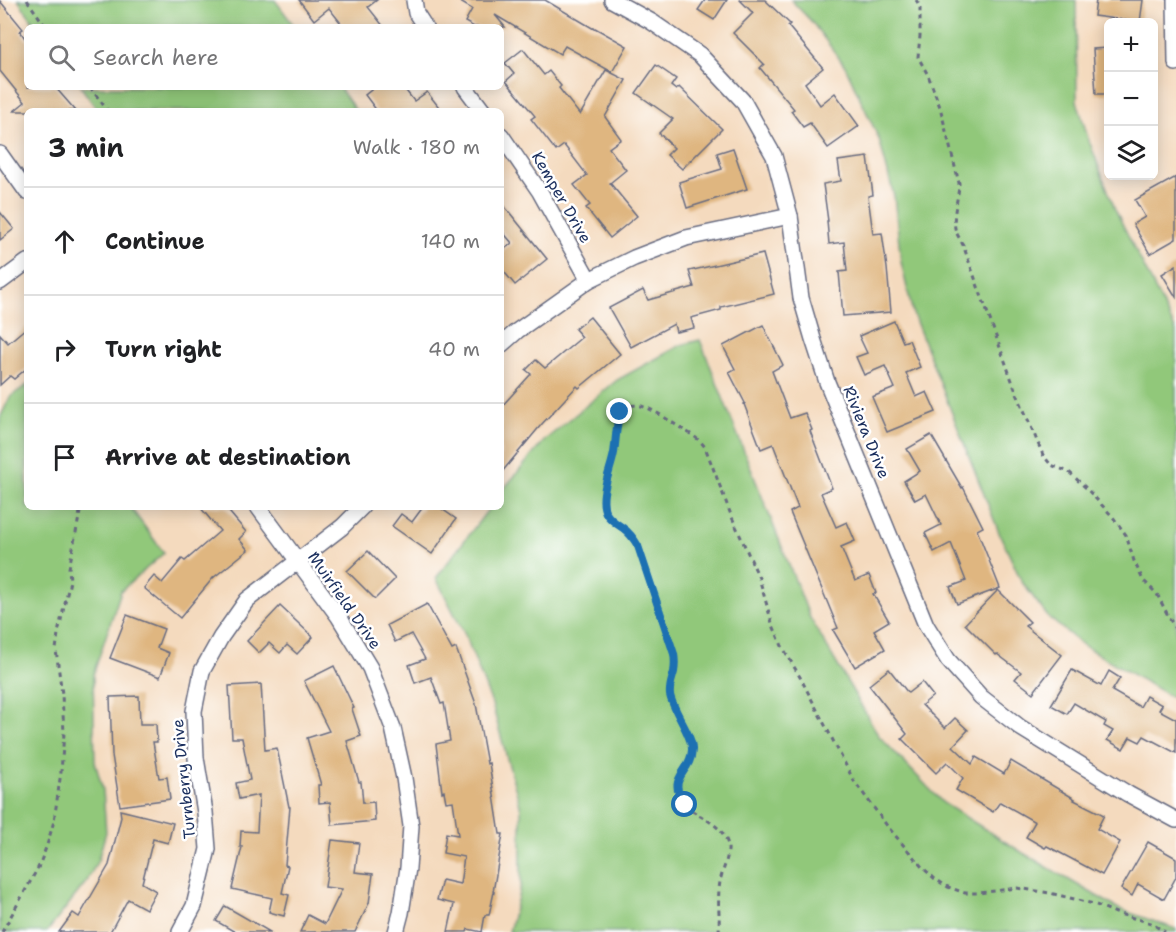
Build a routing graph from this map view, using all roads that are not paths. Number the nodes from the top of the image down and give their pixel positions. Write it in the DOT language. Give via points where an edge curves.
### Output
graph roads {
  1 [pos="414,0"];
  2 [pos="612,0"];
  3 [pos="1175,0"];
  4 [pos="423,24"];
  5 [pos="1176,63"];
  6 [pos="467,90"];
  7 [pos="481,108"];
  8 [pos="504,139"];
  9 [pos="0,154"];
  10 [pos="24,188"];
  11 [pos="790,216"];
  12 [pos="24,264"];
  13 [pos="589,280"];
  14 [pos="0,282"];
  15 [pos="504,342"];
  16 [pos="260,510"];
  17 [pos="359,510"];
  18 [pos="297,562"];
  19 [pos="1176,820"];
  20 [pos="180,932"];
  21 [pos="396,932"];
  1 -- 4 [label="street"];
  2 -- 11 [label="street, Riviera Drive" via="700,55 743,101 774,156"];
  3 -- 5 [label="street"];
  6 -- 7 [label="street"];
  8 -- 13 [label="street, Kemper Drive" via="540,192"];
  9 -- 10 [label="street"];
  11 -- 13 [label="street" via="686,238"];
  11 -- 19 [label="street, Riviera Drive" via="801,298 827,382 926,625 942,651 981,698 1021,728"];
  12 -- 14 [label="street"];
  13 -- 15 [label="street"];
  16 -- 18 [label="street, Muirfield Drive"];
  17 -- 18 [label="street, Turnberry Drive"];
  18 -- 20 [label="street, Turnberry Drive" via="247,600 202,671 194,711 208,849 194,906"];
  18 -- 21 [label="street, Muirfield Drive" via="339,617 370,668 393,728 411,826"];
}
